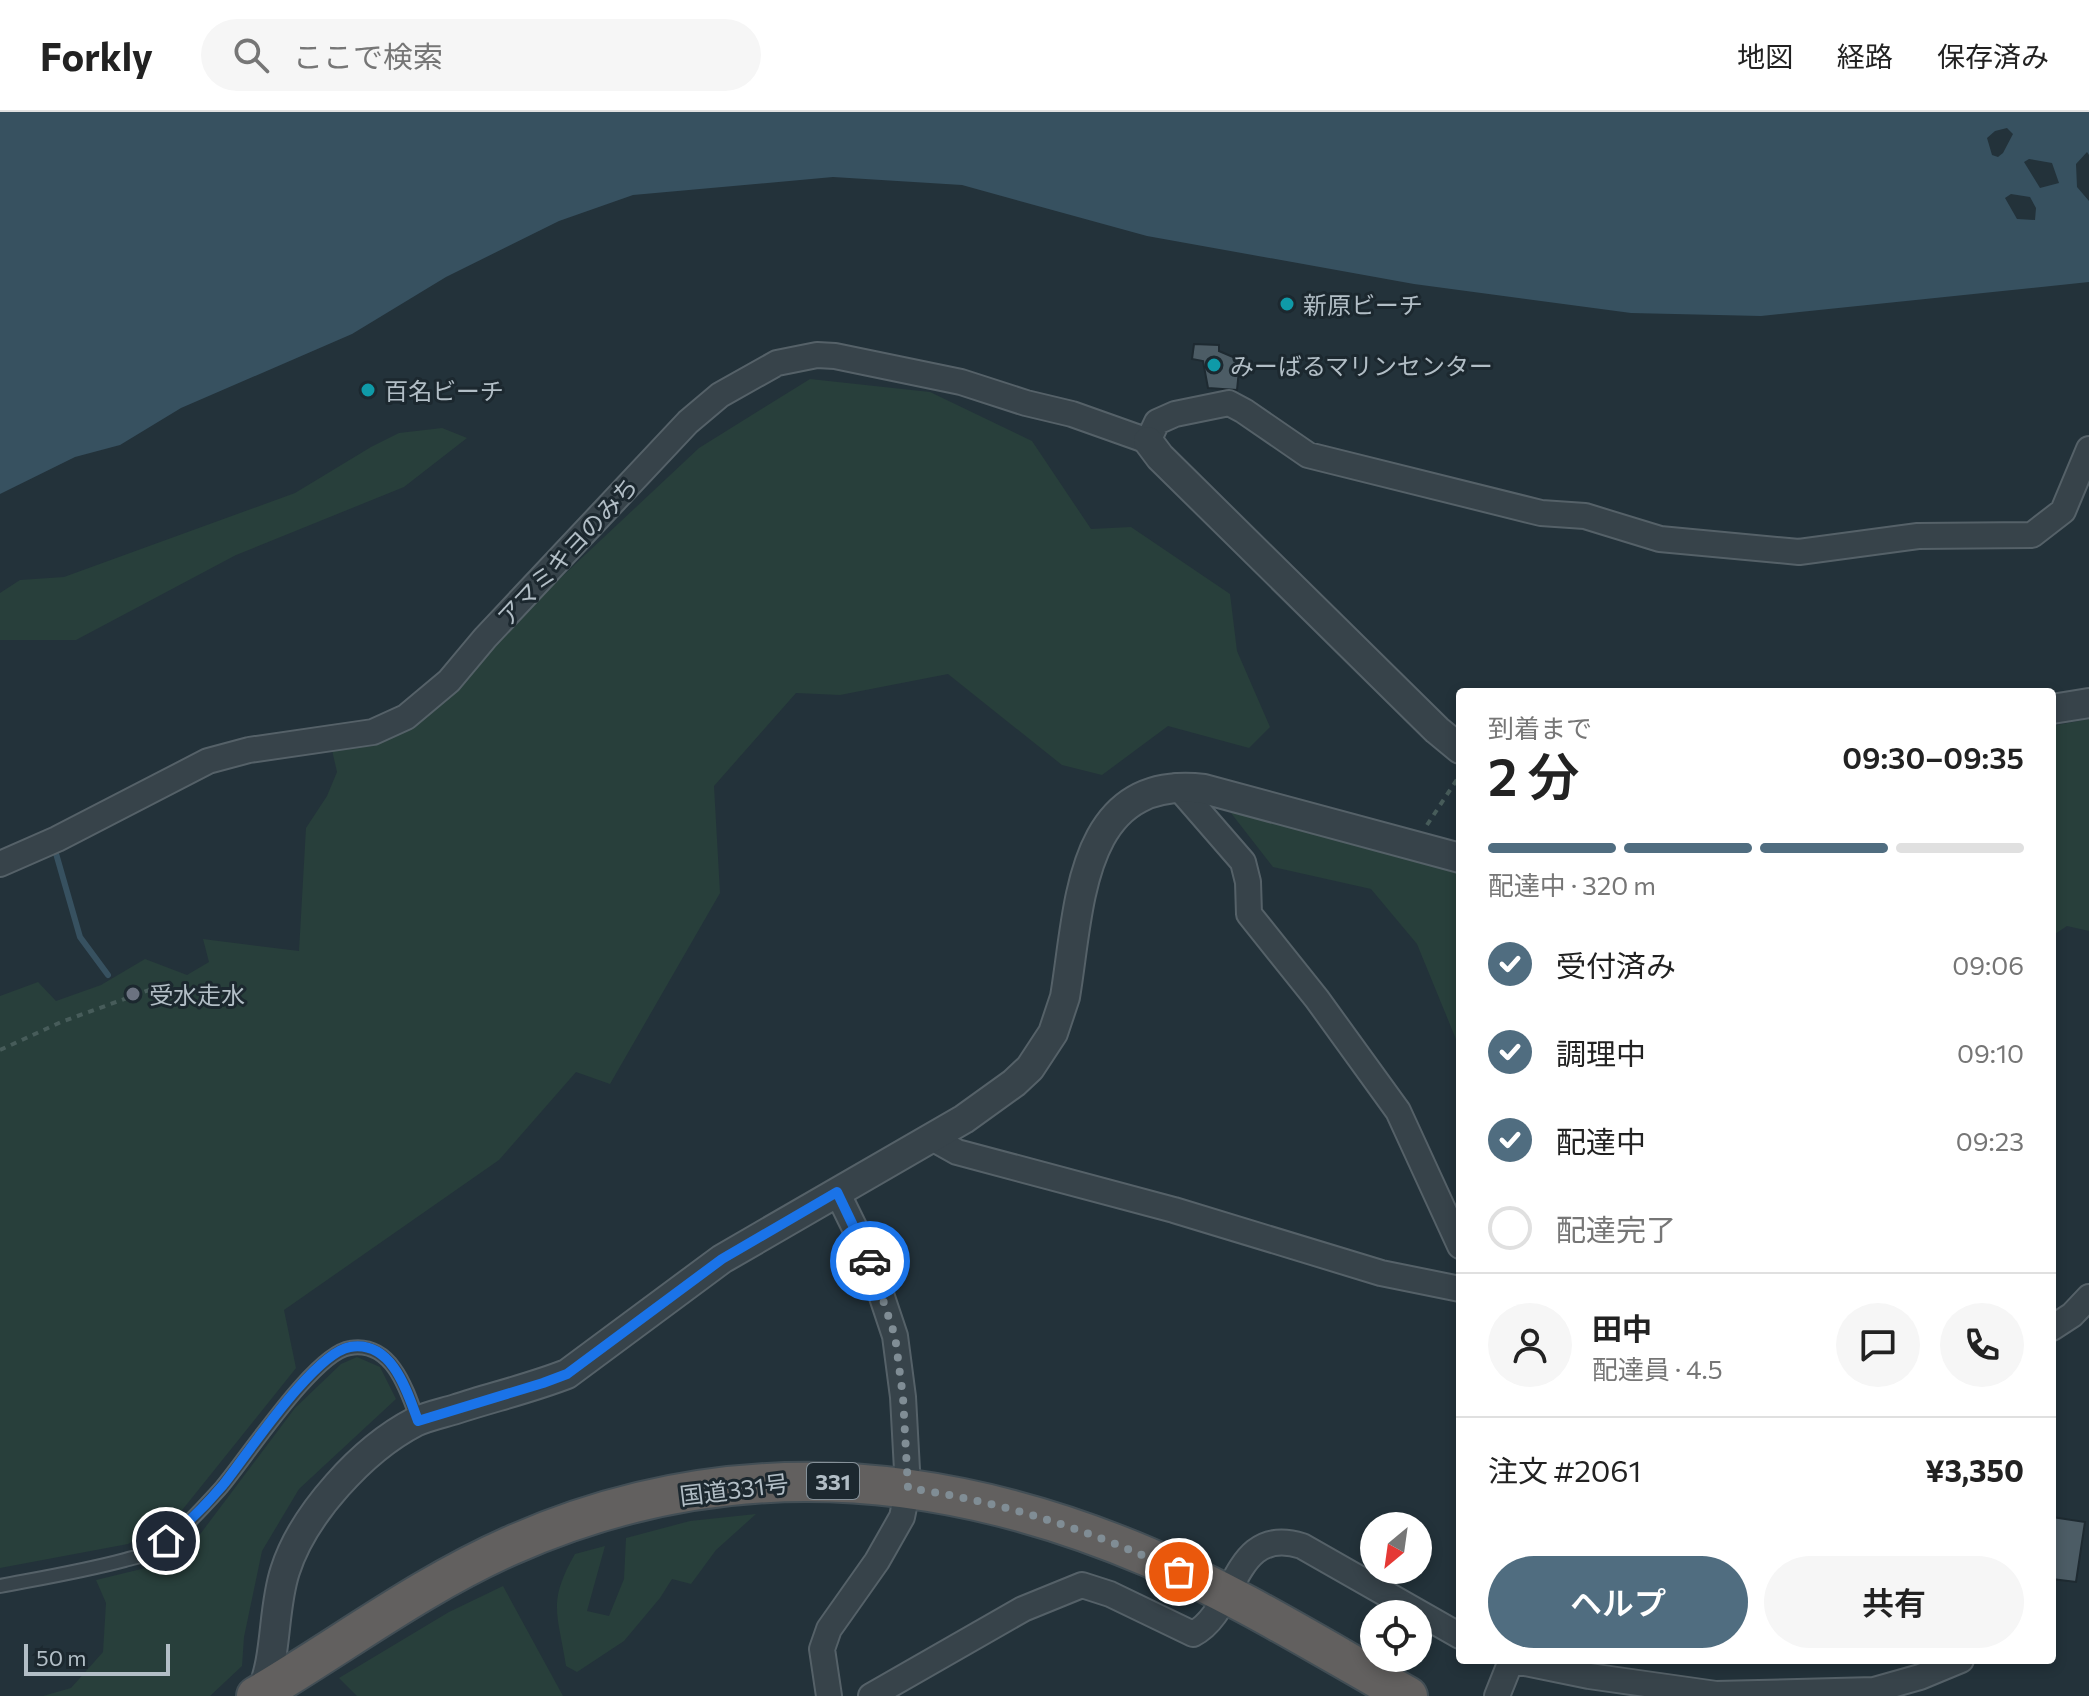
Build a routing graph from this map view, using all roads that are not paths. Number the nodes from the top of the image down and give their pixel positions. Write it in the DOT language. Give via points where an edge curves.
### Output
graph roads {
  1 [pos="1148,441"];
  2 [pos="2089,449"];
  3 [pos="2089,703"];
  4 [pos="2056,708"];
  5 [pos="1456,746"];
  6 [pos="1177,786"];
  7 [pos="1456,857"];
  8 [pos="0,864"];
  9 [pos="932,1138"];
  10 [pos="837,1192"];
  11 [pos="1456,1237"];
  12 [pos="1456,1288"];
  13 [pos="2089,1297"];
  14 [pos="2056,1325"];
  15 [pos="418,1421"];
  16 [pos="908,1488"];
  17 [pos="0,1586"];
  18 [pos="1225,1594"];
  19 [pos="1456,1634"];
  20 [pos="1509,1664"];
  21 [pos="1530,1664"];
  22 [pos="1951,1664"];
  23 [pos="259,1695"];
  24 [pos="829,1696"];
  25 [pos="871,1696"];
  26 [pos="1408,1696"];
  27 [pos="1497,1696"];
  1 -- 2 [label="street" via="1157,422 1229,403 1308,455 1323,459 1541,513 1585,516 1660,539 1799,552 1918,536 2032,535 2063,511"];
  1 -- 5 [label="street"];
  1 -- 8 [label="street, アマミキヨのみち" via="961,382 835,356 777,363 704,406 449,681 406,717 373,732 208,761"];
  3 -- 4 [label="street"];
  6 -- 7 [label="street"];
  6 -- 9 [label="street" via="1133,801 1101,834 1086,870 1065,997 1044,1049 1014,1083"];
  6 -- 11 [label="street" via="1243,862 1249,914 1398,1111"];
  9 -- 10 [label="street"];
  9 -- 12 [label="street" via="957,1152 1381,1273"];
  10 -- 15 [label="street" via="722,1259 567,1374"];
  10 -- 16 [label="street" via="868,1255 895,1336"];
  13 -- 14 [label="street"];
  15 -- 17 [label="lane" via="405,1383 392,1365 380,1354 349,1347 288,1399 221,1488 151,1553"];
  15 -- 23 [label="street" via="355,1467 297,1543 285,1570"];
  16 -- 18 [label="highway, 国道331号 / 331" via="1051,1520 1151,1558"];
  16 -- 23 [label="highway, 国道331号 / 331" via="813,1480 719,1487 633,1503 478,1561"];
  16 -- 24 [label="street" via="896,1528 829,1629 822,1649"];
  18 -- 19 [label="street" via="1265,1543 1289,1542"];
  18 -- 25 [label="street" via="1211,1620 1193,1634 1082,1585 1023,1609"];
  18 -- 26 [label="highway, 国道331号 / 331"];
  20 -- 27 [label="street"];
  21 -- 22 [label="street" via="1716,1694 1874,1690"];
}
